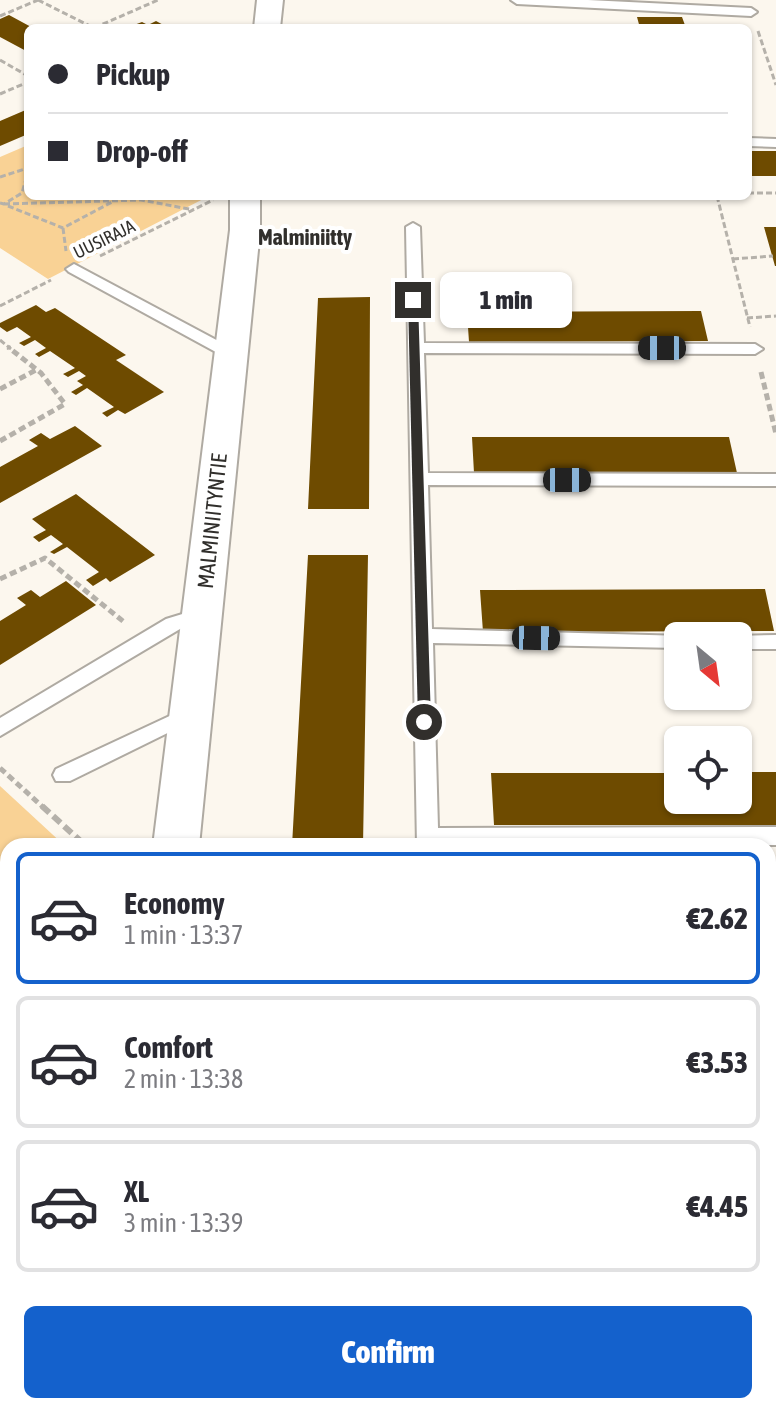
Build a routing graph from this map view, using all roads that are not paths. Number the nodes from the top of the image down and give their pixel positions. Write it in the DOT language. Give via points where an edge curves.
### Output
graph roads {
  1 [pos="270,0"];
  2 [pos="517,0"];
  3 [pos="751,12"];
  4 [pos="267,24"];
  5 [pos="752,142"];
  6 [pos="776,143"];
  7 [pos="245,200"];
  8 [pos="413,227"];
  9 [pos="74,269"];
  10 [pos="414,348"];
  11 [pos="755,349"];
  12 [pos="231,354"];
  13 [pos="418,479"];
  14 [pos="776,480"];
  15 [pos="202,615"];
  16 [pos="422,636"];
  17 [pos="664,641"];
  18 [pos="752,642"];
  19 [pos="776,642"];
  20 [pos="191,713"];
  21 [pos="0,728"];
  22 [pos="63,775"];
  23 [pos="776,836"];
  24 [pos="177,838"];
  25 [pos="428,838"];
  26 [pos="660,838"];
  1 -- 4 [label="street"];
  2 -- 3 [label="lane"];
  5 -- 6 [label="lane"];
  7 -- 12 [label="street, MALMINIITYNTIE"];
  8 -- 10 [label="lane"];
  9 -- 12 [label="lane"];
  10 -- 11 [label="lane"];
  10 -- 13 [label="lane"];
  12 -- 15 [label="street, MALMINIITYNTIE"];
  13 -- 14 [label="lane"];
  13 -- 16 [label="lane"];
  15 -- 20 [label="street, MALMINIITYNTIE"];
  15 -- 21 [label="lane" via="173,624"];
  16 -- 17 [label="lane"];
  16 -- 25 [label="lane"];
  18 -- 19 [label="lane"];
  20 -- 22 [label="lane"];
  20 -- 24 [label="street, MALMINIITYNTIE"];
  23 -- 26 [label="lane"];
}
